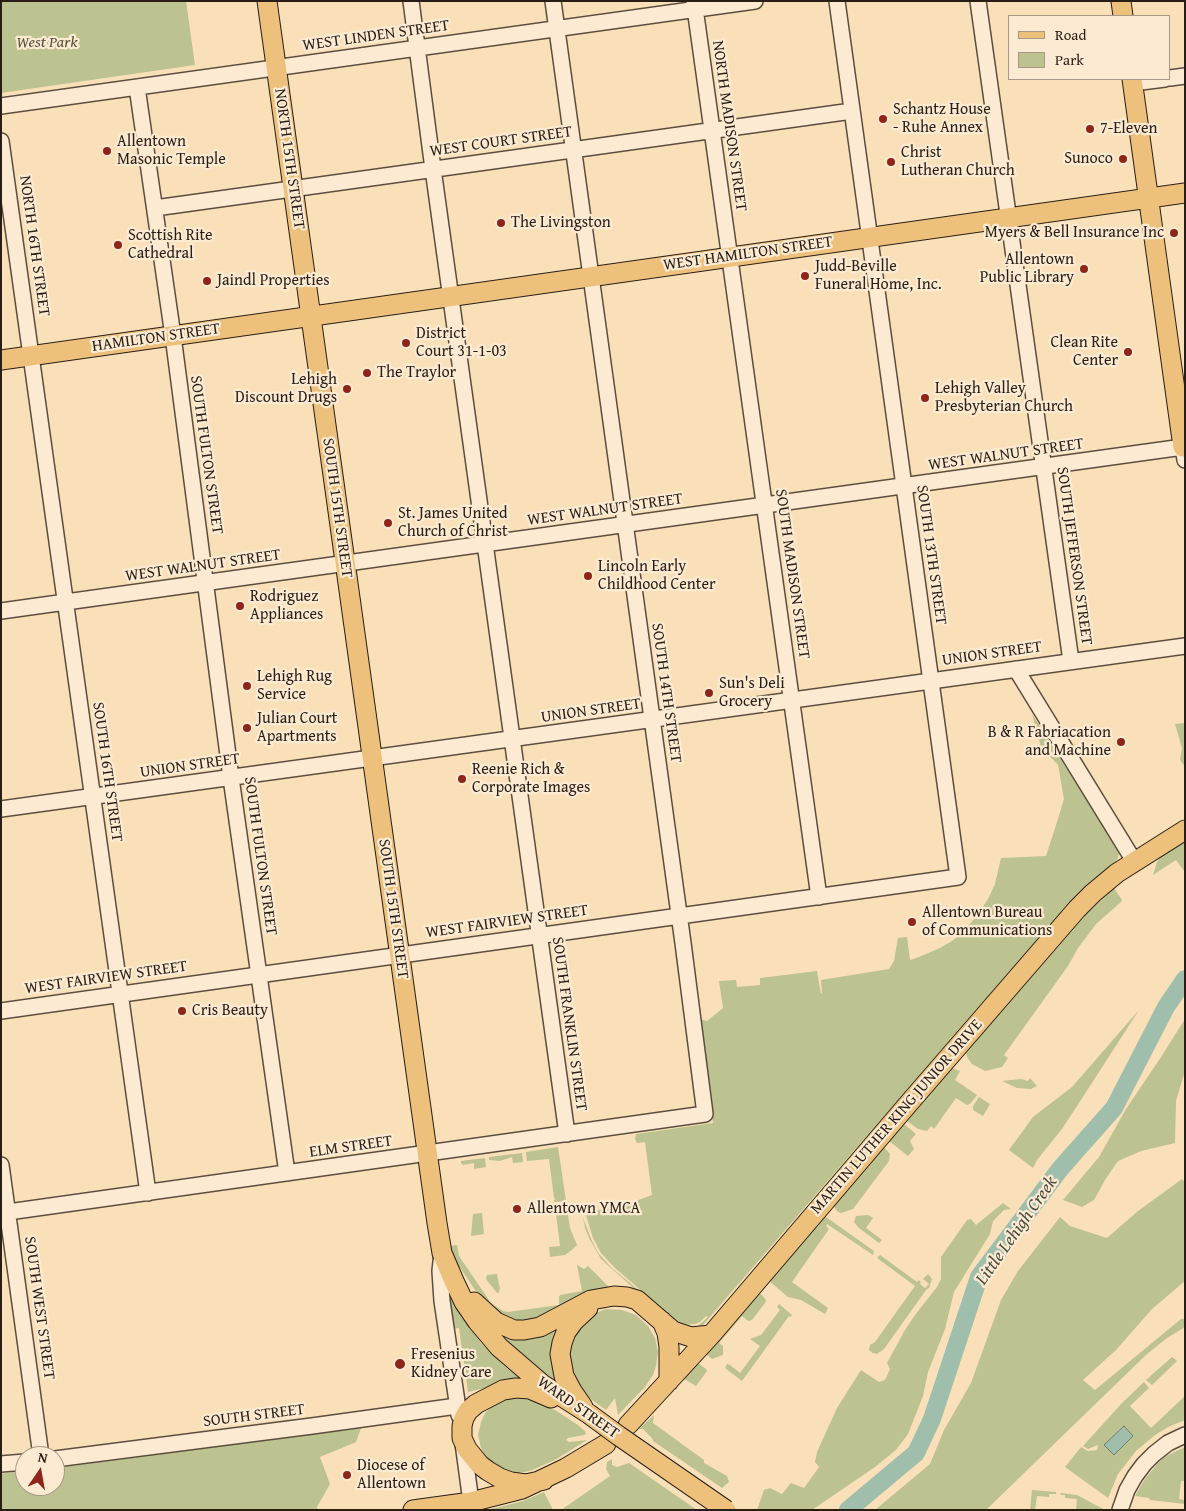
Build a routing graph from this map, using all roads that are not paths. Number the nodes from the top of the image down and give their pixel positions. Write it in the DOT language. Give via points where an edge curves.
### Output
graph roads {
  1 [pos="267,1"];
  2 [pos="411,1"];
  3 [pos="553,1"];
  4 [pos="755,1"];
  5 [pos="837,1"];
  6 [pos="978,1"];
  7 [pos="1121,1"];
  8 [pos="694,6"];
  9 [pos="1123,15"];
  10 [pos="557,29"];
  11 [pos="417,48"];
  12 [pos="276,68"];
  13 [pos="1185,76"];
  14 [pos="1171,78"];
  15 [pos="1148,80"];
  16 [pos="1132,81"];
  17 [pos="137,87"];
  18 [pos="1,106"];
  19 [pos="852,111"];
  20 [pos="712,131"];
  21 [pos="1,141"];
  22 [pos="573,150"];
  23 [pos="433,169"];
  24 [pos="293,188"];
  25 [pos="1185,193"];
  26 [pos="1149,197"];
  27 [pos="154,208"];
  28 [pos="1009,218"];
  29 [pos="869,237"];
  30 [pos="729,256"];
  31 [pos="591,277"];
  32 [pos="451,296"];
  33 [pos="310,316"];
  34 [pos="173,336"];
  35 [pos="31,356"];
  36 [pos="1,360"];
  37 [pos="1184,452"];
  38 [pos="1044,467"];
  39 [pos="904,486"];
  40 [pos="765,506"];
  41 [pos="625,525"];
  42 [pos="485,544"];
  43 [pos="345,564"];
  44 [pos="206,583"];
  45 [pos="66,602"];
  46 [pos="1,611"];
  47 [pos="1185,646"];
  48 [pos="1071,661"];
  49 [pos="1016,668"];
  50 [pos="931,681"];
  51 [pos="792,700"];
  52 [pos="652,720"];
  53 [pos="512,739"];
  54 [pos="372,759"];
  55 [pos="232,778"];
  56 [pos="93,797"];
  57 [pos="1,809"];
  58 [pos="1185,830"];
  59 [pos="1134,861"];
  60 [pos="958,877"];
  61 [pos="819,896"];
  62 [pos="679,916"];
  63 [pos="539,936"];
  64 [pos="400,955"];
  65 [pos="260,974"];
  66 [pos="120,994"];
  67 [pos="1,1011"];
  68 [pos="705,1114"];
  69 [pos="567,1134"];
  70 [pos="428,1153"];
  71 [pos="1,1164"];
  72 [pos="287,1173"];
  73 [pos="148,1193"];
  74 [pos="5,1213"];
  75 [pos="442,1253"];
  76 [pos="454,1281"];
  77 [pos="642,1304"];
  78 [pos="662,1321"];
  79 [pos="711,1335"];
  80 [pos="669,1381"];
  81 [pos="489,1396"];
  82 [pos="457,1406"];
  83 [pos="586,1416"];
  84 [pos="628,1425"];
  85 [pos="1185,1435"];
  86 [pos="462,1438"];
  87 [pos="606,1444"];
  88 [pos="40,1446"];
  89 [pos="65,1458"];
  90 [pos="15,1463"];
  91 [pos="1,1464"];
  92 [pos="544,1480"];
  93 [pos="471,1502"];
  94 [pos="413,1510"];
  95 [pos="726,1510"];
  96 [pos="1120,1510"];
  1 -- 12 [label="main road, NORTH 15TH STREET"];
  2 -- 11 [label="street, SOUTH FRANKLIN STREET"];
  3 -- 10 [label="street, SOUTH 14TH STREET"];
  4 -- 8 [label="street, WEST LINDEN STREET"];
  5 -- 19 [label="street, SOUTH 13TH STREET"];
  6 -- 28 [label="street, SOUTH JEFFERSON STREET"];
  7 -- 9 [label="main road"];
  8 -- 10 [label="street, WEST LINDEN STREET"];
  8 -- 20 [label="street, NORTH MADISON STREET"];
  10 -- 11 [label="street, WEST LINDEN STREET"];
  10 -- 22 [label="street, SOUTH 14TH STREET"];
  11 -- 12 [label="street, WEST LINDEN STREET"];
  11 -- 23 [label="street, SOUTH FRANKLIN STREET"];
  12 -- 17 [label="street, WEST LINDEN STREET"];
  12 -- 24 [label="main road, NORTH 15TH STREET"];
  13 -- 14 [label="street"];
  15 -- 16 [label="street"];
  16 -- 26 [label="main road"];
  17 -- 18 [label="street, WEST LINDEN STREET"];
  17 -- 27 [label="street, SOUTH FULTON STREET"];
  19 -- 20 [label="street, WEST COURT STREET"];
  19 -- 29 [label="street, SOUTH 13TH STREET"];
  20 -- 22 [label="street, WEST COURT STREET"];
  20 -- 30 [label="street, NORTH MADISON STREET"];
  21 -- 35 [label="street, NORTH 16TH STREET"];
  22 -- 23 [label="street, WEST COURT STREET"];
  22 -- 31 [label="street, SOUTH 14TH STREET"];
  23 -- 24 [label="street, WEST COURT STREET"];
  23 -- 32 [label="street, SOUTH FRANKLIN STREET"];
  24 -- 27 [label="street, WEST COURT STREET"];
  24 -- 33 [label="main road, NORTH 15TH STREET"];
  25 -- 26 [label="main road, WEST HAMILTON STREET"];
  26 -- 28 [label="main road, WEST HAMILTON STREET"];
  26 -- 37 [label="main road"];
  27 -- 34 [label="street, SOUTH FULTON STREET"];
  28 -- 29 [label="main road, WEST HAMILTON STREET"];
  28 -- 38 [label="street, SOUTH JEFFERSON STREET"];
  29 -- 30 [label="main road, WEST HAMILTON STREET"];
  29 -- 39 [label="street, SOUTH 13TH STREET"];
  30 -- 31 [label="main road, WEST HAMILTON STREET"];
  30 -- 40 [label="street, SOUTH MADISON STREET"];
  31 -- 32 [label="main road, WEST HAMILTON STREET"];
  31 -- 41 [label="street, SOUTH 14TH STREET"];
  32 -- 33 [label="main road, WEST HAMILTON STREET"];
  32 -- 42 [label="street, SOUTH FRANKLIN STREET"];
  33 -- 34 [label="main road, HAMILTON STREET"];
  33 -- 43 [label="main road, SOUTH 15TH STREET"];
  34 -- 35 [label="main road, HAMILTON STREET"];
  34 -- 44 [label="street, SOUTH FULTON STREET"];
  35 -- 36 [label="main road, HAMILTON STREET"];
  35 -- 45 [label="street, SOUTH 16TH STREET"];
  37 -- 38 [label="street, WEST WALNUT STREET"];
  38 -- 39 [label="street, WEST WALNUT STREET"];
  38 -- 48 [label="street, SOUTH JEFFERSON STREET"];
  39 -- 40 [label="street, WEST WALNUT STREET"];
  39 -- 50 [label="street, SOUTH 13TH STREET"];
  40 -- 41 [label="street, WEST WALNUT STREET"];
  40 -- 51 [label="street, SOUTH MADISON STREET"];
  41 -- 42 [label="street, WEST WALNUT STREET"];
  41 -- 52 [label="street, SOUTH 14TH STREET"];
  42 -- 43 [label="street, WEST WALNUT STREET"];
  42 -- 53 [label="street, SOUTH FRANKLIN STREET"];
  43 -- 44 [label="street, WEST WALNUT STREET"];
  43 -- 54 [label="main road, SOUTH 15TH STREET"];
  44 -- 45 [label="street, WEST WALNUT STREET"];
  44 -- 55 [label="street, SOUTH FULTON STREET"];
  45 -- 46 [label="street, WEST WALNUT STREET"];
  45 -- 56 [label="street, SOUTH 16TH STREET"];
  47 -- 48 [label="street, UNION STREET"];
  48 -- 49 [label="street, UNION STREET"];
  49 -- 50 [label="street, UNION STREET"];
  49 -- 59 [label="street"];
  50 -- 51 [label="street, UNION STREET"];
  50 -- 60 [label="street, SOUTH 13TH STREET"];
  51 -- 52 [label="street, UNION STREET"];
  51 -- 61 [label="street, SOUTH MADISON STREET"];
  52 -- 53 [label="street, UNION STREET"];
  52 -- 62 [label="street, SOUTH 14TH STREET"];
  53 -- 54 [label="street, UNION STREET"];
  53 -- 63 [label="street, SOUTH FRANKLIN STREET"];
  54 -- 55 [label="street, UNION STREET"];
  54 -- 64 [label="main road, SOUTH 15TH STREET"];
  55 -- 56 [label="street, UNION STREET"];
  55 -- 65 [label="street, SOUTH FULTON STREET"];
  56 -- 57 [label="street, UNION STREET"];
  56 -- 66 [label="street, SOUTH 16TH STREET"];
  58 -- 59 [label="main road, MARTIN LUTHER KING JUNIOR DRIVE"];
  59 -- 79 [label="main road, MARTIN LUTHER KING JUNIOR DRIVE" via="1092,893 1077,909"];
  60 -- 61 [label="street, WEST FAIRVIEW STREET"];
  61 -- 62 [label="street, WEST FAIRVIEW STREET"];
  62 -- 63 [label="street, WEST FAIRVIEW STREET"];
  62 -- 68 [label="street, SOUTH 14TH STREET"];
  63 -- 64 [label="street, WEST FAIRVIEW STREET"];
  63 -- 69 [label="street, SOUTH FRANKLIN STREET"];
  64 -- 65 [label="street, WEST FAIRVIEW STREET"];
  64 -- 70 [label="main road, SOUTH 15TH STREET"];
  65 -- 66 [label="street, WEST FAIRVIEW STREET"];
  65 -- 72 [label="street, SOUTH FULTON STREET"];
  66 -- 67 [label="street, WEST FAIRVIEW STREET"];
  66 -- 73 [label="street, SOUTH 16TH STREET"];
  68 -- 69 [label="street, ELM STREET"];
  69 -- 70 [label="street, ELM STREET"];
  70 -- 72 [label="street, ELM STREET"];
  70 -- 75 [label="main road, SOUTH 15TH STREET"];
  71 -- 74 [label="street, SOUTH WEST STREET"];
  72 -- 73 [label="street, ELM STREET"];
  73 -- 74 [label="street, ELM STREET"];
  74 -- 88 [label="street, SOUTH WEST STREET"];
  75 -- 76 [label="main road, WARD STREET"];
  75 -- 82 [label="street, SOUTH 15TH STREET" via="440,1271"];
  76 -- 77 [label="main road" via="481,1310 514,1330 540,1327 603,1296"];
  76 -- 83 [label="main road, WARD STREET" via="464,1302 499,1347"];
  77 -- 78 [label="main road"];
  77 -- 83 [label="main road" via="613,1301 591,1306 566,1332 560,1354 564,1376"];
  78 -- 79 [label="main road" via="682,1335"];
  78 -- 80 [label="main road" via="669,1347"];
  79 -- 80 [label="main road, MARTIN LUTHER KING JUNIOR DRIVE"];
  80 -- 84 [label="main road, MARTIN LUTHER KING JUNIOR DRIVE"];
  81 -- 82 [label="main road"];
  81 -- 83 [label="main road" via="516,1388 530,1390"];
  81 -- 86 [label="main road" via="468,1411 462,1426"];
  82 -- 86 [label="street, SOUTH 15TH STREET"];
  82 -- 89 [label="street, SOUTH STREET"];
  83 -- 95 [label="main road, WARD STREET, bridge"];
  85 -- 96 [label="street" via="1168,1443 1144,1464"];
  86 -- 92 [label="main road" via="480,1465 500,1478 521,1484"];
  86 -- 93 [label="street, SOUTH 15TH STREET"];
  87 -- 92 [label="main road"];
  90 -- 91 [label="street"];
  92 -- 93 [label="main road"];
  93 -- 94 [label="main road"];
}
